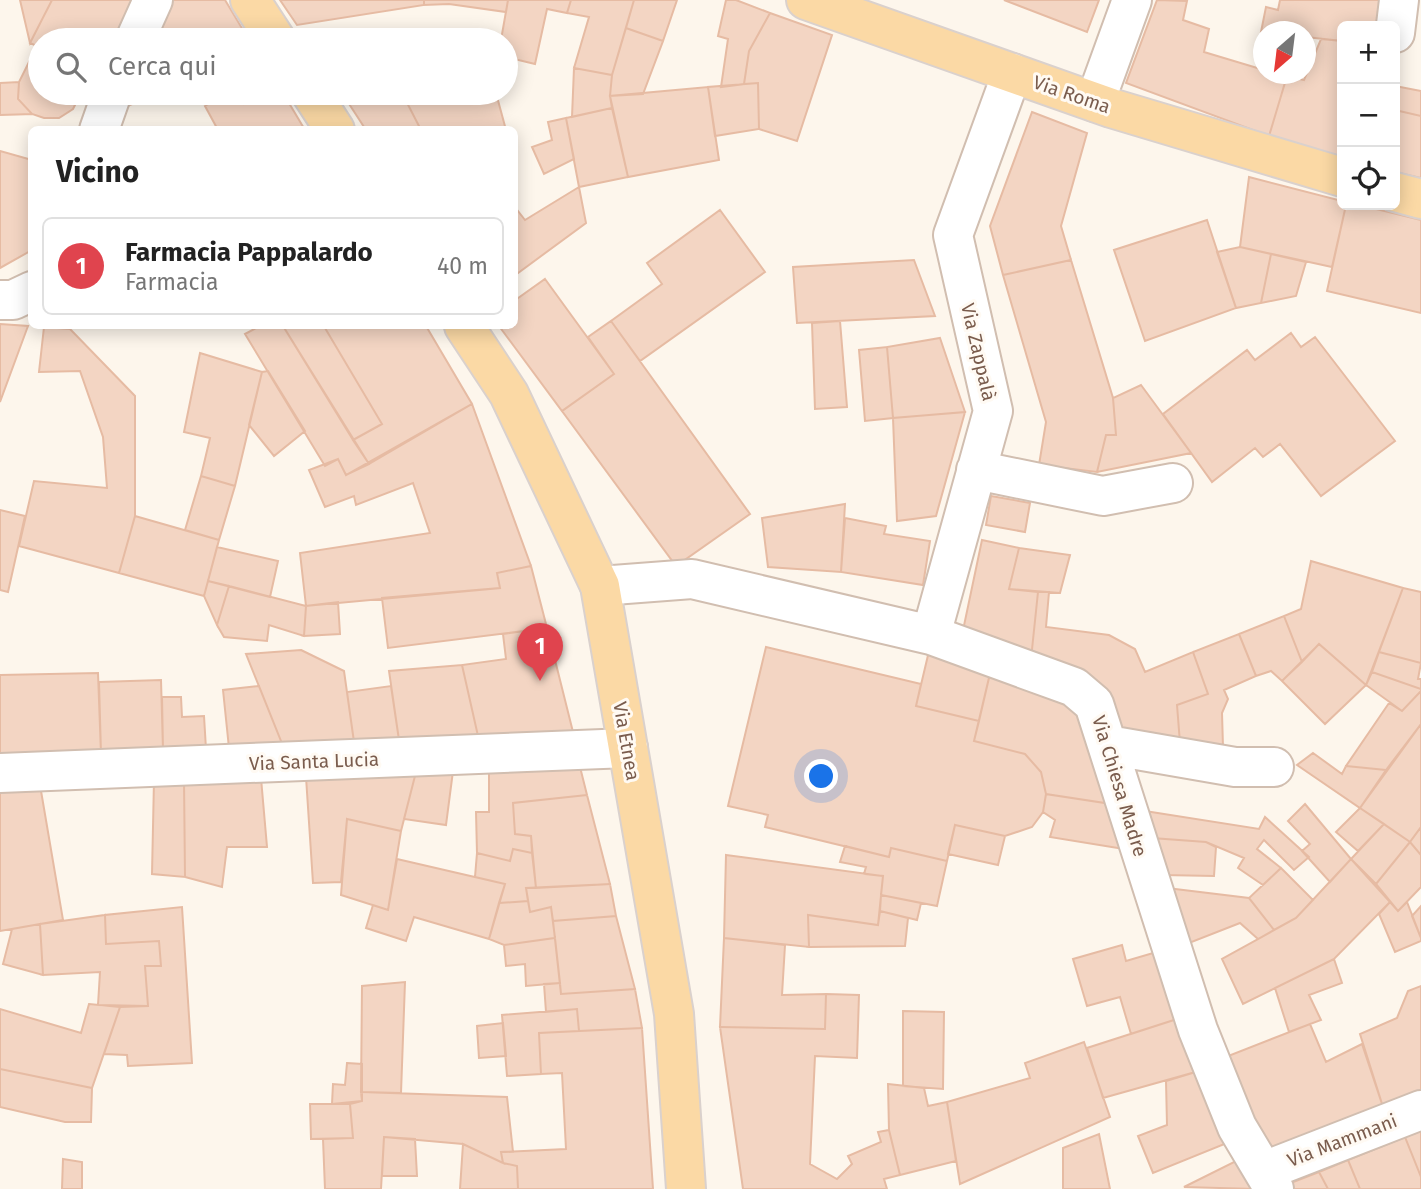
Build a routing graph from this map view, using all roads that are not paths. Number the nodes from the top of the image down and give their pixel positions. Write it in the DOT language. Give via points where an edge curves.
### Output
graph roads {
  1 [pos="153,0"];
  2 [pos="250,0"];
  3 [pos="806,0"];
  4 [pos="1132,0"];
  5 [pos="1399,0"];
  6 [pos="1396,21"];
  7 [pos="140,28"];
  8 [pos="268,28"];
  9 [pos="1012,73"];
  10 [pos="1095,103"];
  11 [pos="108,105"];
  12 [pos="319,105"];
  13 [pos="100,126"];
  14 [pos="332,126"];
  15 [pos="1337,176"];
  16 [pos="1400,193"];
  17 [pos="1421,199"];
  18 [pos="28,293"];
  19 [pos="0,300"];
  20 [pos="466,329"];
  21 [pos="976,470"];
  22 [pos="1172,483"];
  23 [pos="600,586"];
  24 [pos="931,635"];
  25 [pos="1108,745"];
  26 [pos="628,748"];
  27 [pos="1274,767"];
  28 [pos="0,773"];
  29 [pos="1421,1110"];
  30 [pos="1269,1180"];
  31 [pos="686,1189"];
  1 -- 7 [label="street"];
  2 -- 8 [label="main road"];
  3 -- 9 [label="main road, Via Roma"];
  4 -- 10 [label="street"];
  5 -- 6 [label="street"];
  9 -- 10 [label="main road, Via Roma"];
  9 -- 21 [label="street, Via Zappalà" via="953,235 993,411"];
  10 -- 15 [label="main road, Via Roma"];
  11 -- 13 [label="street"];
  12 -- 14 [label="main road"];
  16 -- 17 [label="main road"];
  18 -- 19 [label="street"];
  20 -- 23 [label="main road, Via Etnea" via="509,394"];
  21 -- 22 [label="street" via="1103,496"];
  21 -- 24 [label="street, Via Zappalà"];
  23 -- 24 [label="street, Via Chiesa Madre" via="692,579"];
  23 -- 26 [label="main road, Via Etnea"];
  24 -- 25 [label="street, Via Chiesa Madre" via="1074,687 1094,704"];
  25 -- 27 [label="street" via="1235,767"];
  25 -- 30 [label="street, Via Chiesa Madre" via="1198,1030 1237,1127"];
  26 -- 28 [label="street, Via Santa Lucia"];
  26 -- 31 [label="main road, Via Etnea" via="674,1014"];
  29 -- 30 [label="street, Via Mammani"];
}
